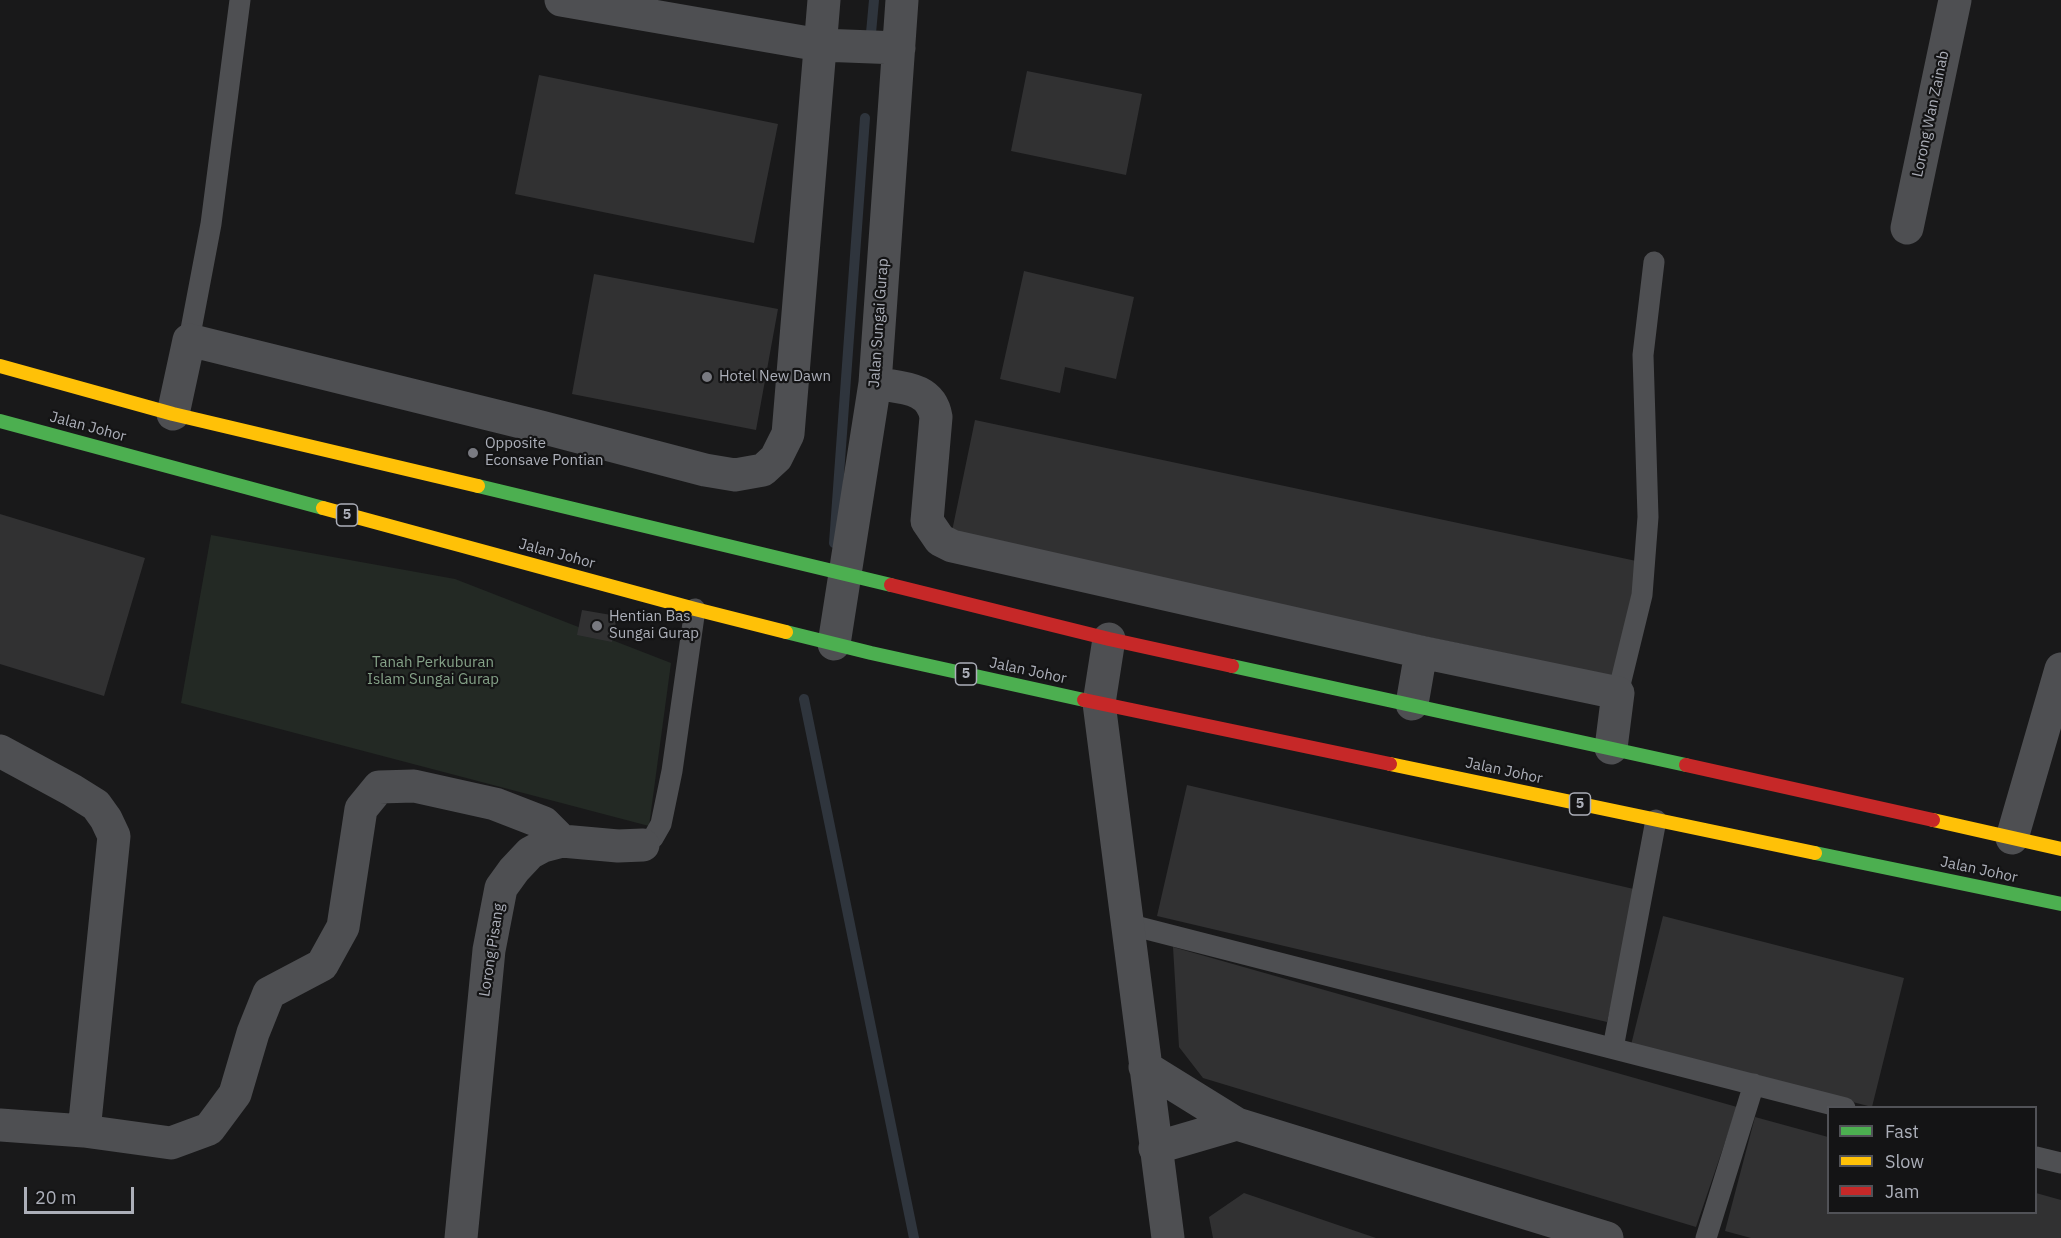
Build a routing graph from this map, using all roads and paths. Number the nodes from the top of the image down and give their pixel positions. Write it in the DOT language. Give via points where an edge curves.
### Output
graph roads {
  1 [pos="240,0"];
  2 [pos="561,0"];
  3 [pos="824,0"];
  4 [pos="902,0"];
  5 [pos="1955,0"];
  6 [pos="820,45"];
  7 [pos="899,48"];
  8 [pos="1907,228"];
  9 [pos="1654,262"];
  10 [pos="189,340"];
  11 [pos="0,366"];
  12 [pos="875,383"];
  13 [pos="173,414"];
  14 [pos="0,421"];
  15 [pos="845,575"];
  16 [pos="695,609"];
  17 [pos="1109,639"];
  18 [pos="834,644"];
  19 [pos="1421,652"];
  20 [pos="2061,669"];
  21 [pos="1618,693"];
  22 [pos="1099,704"];
  23 [pos="1412,704"];
  24 [pos="1611,748"];
  25 [pos="0,751"];
  26 [pos="1656,820"];
  27 [pos="2012,838"];
  28 [pos="562,841"];
  29 [pos="643,845"];
  30 [pos="2061,849"];
  31 [pos="2061,904"];
  32 [pos="1127,924"];
  33 [pos="1613,1048"];
  34 [pos="1145,1066"];
  35 [pos="1754,1084"];
  36 [pos="1841,1106"];
  37 [pos="1237,1124"];
  38 [pos="0,1125"];
  39 [pos="84,1131"];
  40 [pos="1155,1148"];
  41 [pos="2037,1156"];
  42 [pos="2061,1163"];
  43 [pos="461,1238"];
  44 [pos="1168,1238"];
  45 [pos="1608,1238"];
  46 [pos="1706,1238"];
  1 -- 10 [label="lane" via="211,224"];
  2 -- 6 [label="street"];
  3 -- 6 [label="street"];
  4 -- 7 [label="street, Jalan Sungai Gurap"];
  5 -- 8 [label="street, Lorong Wan Zainab"];
  6 -- 7 [label="street"];
  6 -- 10 [label="street" via="788,434 776,458 763,470 735,475 705,470"];
  7 -- 12 [label="street, Jalan Sungai Gurap"];
  9 -- 21 [label="lane" via="1643,355 1648,517 1642,595"];
  10 -- 13 [label="street"];
  11 -- 13 [label="highway"];
  12 -- 15 [label="street, Jalan Sungai Gurap"];
  12 -- 19 [label="street" via="920,392 934,407 927,521 940,540 952,546"];
  13 -- 15 [label="highway"];
  14 -- 16 [label="highway, Jalan Johor / 5"];
  15 -- 17 [label="highway"];
  15 -- 18 [label="street, Jalan Sungai Gurap"];
  16 -- 18 [label="highway, Jalan Johor / 5"];
  16 -- 29 [label="lane, Lorong Pisang" via="661,824 653,838"];
  17 -- 22 [label="street"];
  17 -- 23 [label="highway"];
  18 -- 22 [label="highway, Jalan Johor / 5"];
  19 -- 21 [label="street"];
  19 -- 23 [label="street"];
  20 -- 27 [label="street"];
  21 -- 24 [label="street"];
  22 -- 26 [label="highway, Jalan Johor / 5"];
  22 -- 32 [label="street"];
  23 -- 24 [label="highway"];
  24 -- 27 [label="highway"];
  25 -- 39 [label="street" via="96,805 114,836"];
  26 -- 31 [label="highway, Jalan Johor / 5"];
  26 -- 33 [label="lane"];
  27 -- 30 [label="highway"];
  28 -- 29 [label="street, Lorong Pisang"];
  28 -- 39 [label="street" via="544,823 495,804 414,786 379,787 361,809 344,927 322,965 269,993 235,1094 209,1129 171,1143"];
  28 -- 43 [label="street, Lorong Pisang" via="530,853 501,888 489,950"];
  32 -- 33 [label="lane"];
  32 -- 34 [label="street"];
  33 -- 35 [label="lane"];
  34 -- 37 [label="street"];
  34 -- 40 [label="street"];
  35 -- 36 [label="lane"];
  35 -- 46 [label="lane"];
  37 -- 40 [label="street"];
  37 -- 45 [label="street"];
  38 -- 39 [label="street"];
  40 -- 44 [label="street"];
  41 -- 42 [label="lane"];
}
